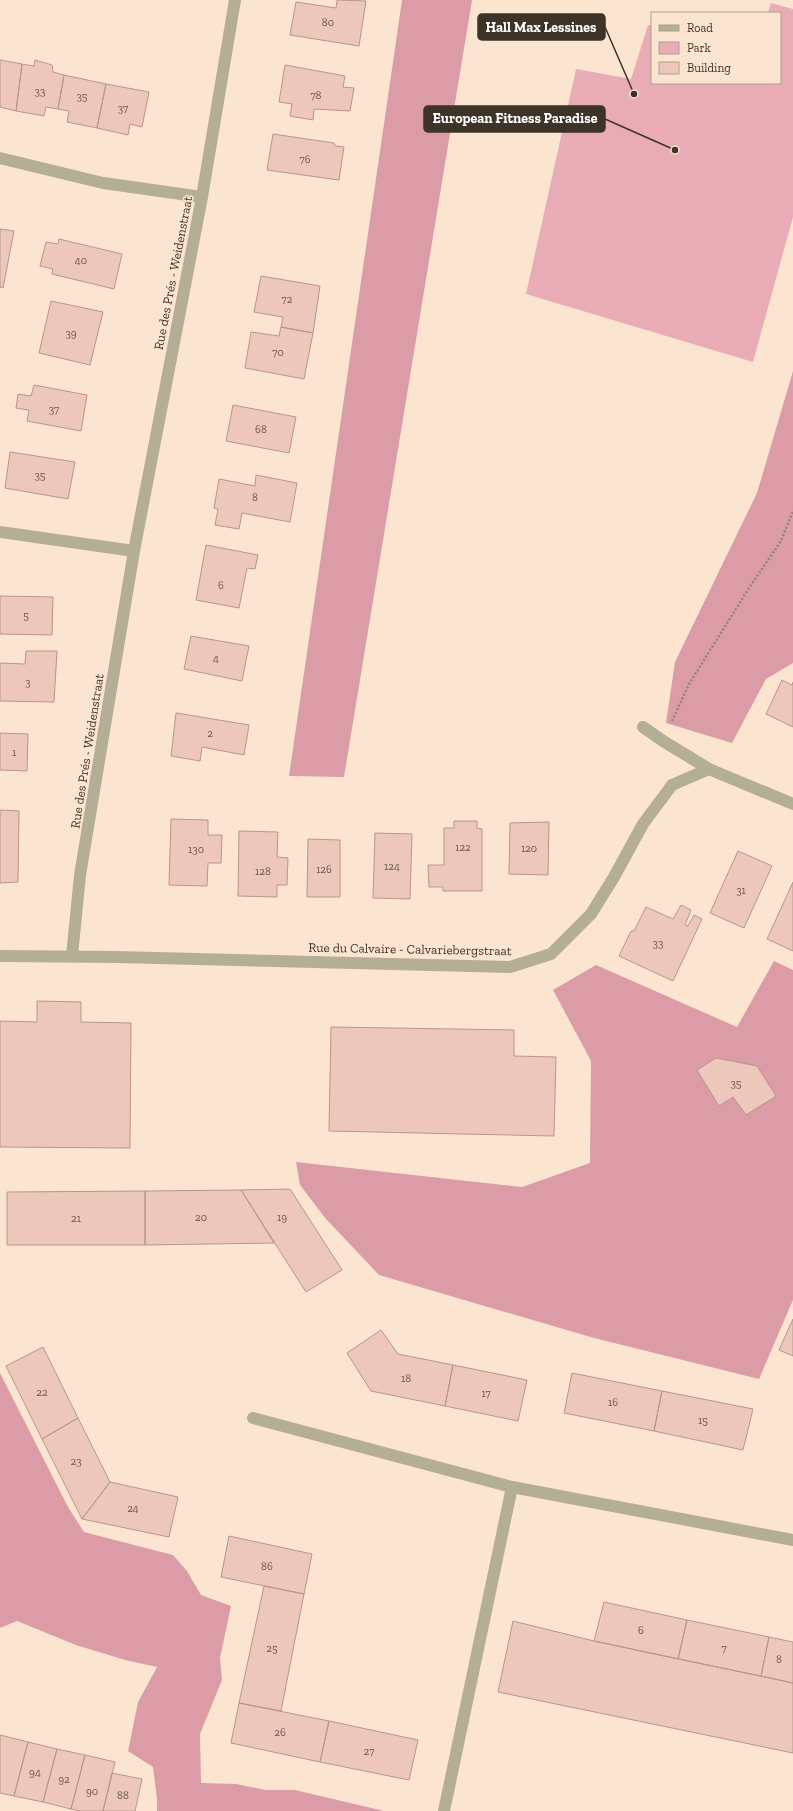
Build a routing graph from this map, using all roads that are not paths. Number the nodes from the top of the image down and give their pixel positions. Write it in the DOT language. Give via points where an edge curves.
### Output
graph roads {
  1 [pos="235,0"];
  2 [pos="0,158"];
  3 [pos="202,197"];
  4 [pos="0,532"];
  5 [pos="134,551"];
  6 [pos="643,727"];
  7 [pos="709,769"];
  8 [pos="793,804"];
  9 [pos="0,956"];
  10 [pos="72,956"];
  11 [pos="252,1418"];
  12 [pos="512,1487"];
  13 [pos="793,1540"];
  14 [pos="444,1811"];
  1 -- 3 [label="street, Rue des Prés - Weidenstraat"];
  2 -- 3 [label="street" via="103,183"];
  3 -- 5 [label="street, Rue des Prés - Weidenstraat"];
  4 -- 5 [label="street"];
  5 -- 10 [label="street, Rue des Prés - Weidenstraat" via="80,875"];
  6 -- 7 [label="street"];
  7 -- 8 [label="street"];
  7 -- 10 [label="street, Rue du Calvaire - Calvariebergstraat" via="672,785 643,824 591,914 551,954 510,967"];
  9 -- 10 [label="street, Rue du Calvaire - Calvariebergstraat"];
  11 -- 12 [label="street"];
  12 -- 13 [label="street"];
  12 -- 14 [label="street"];
}
